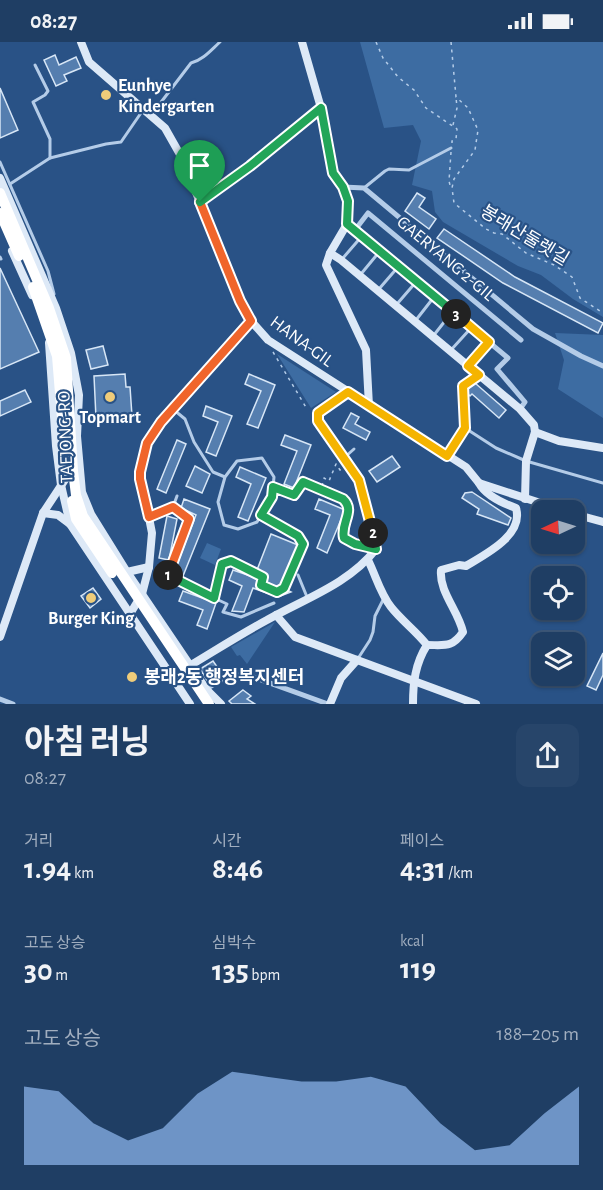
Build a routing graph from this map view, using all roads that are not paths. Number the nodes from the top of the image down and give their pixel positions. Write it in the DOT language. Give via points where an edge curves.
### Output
graph roads {
  1 [pos="81,42"];
  2 [pos="220,42"];
  3 [pos="302,42"];
  4 [pos="35,65"];
  5 [pos="321,108"];
  6 [pos="144,109"];
  7 [pos="151,115"];
  8 [pos="451,148"];
  9 [pos="50,158"];
  10 [pos="0,162"];
  11 [pos="0,178"];
  12 [pos="10,184"];
  13 [pos="343,187"];
  14 [pos="364,188"];
  15 [pos="0,194"];
  16 [pos="200,202"];
  17 [pos="0,213"];
  18 [pos="347,224"];
  19 [pos="0,225"];
  20 [pos="355,230"];
  21 [pos="362,236"];
  22 [pos="380,251"];
  23 [pos="330,253"];
  24 [pos="341,260"];
  25 [pos="398,266"];
  26 [pos="360,275"];
  27 [pos="416,282"];
  28 [pos="378,290"];
  29 [pos="435,297"];
  30 [pos="396,306"];
  31 [pos="56,308"];
  32 [pos="453,312"];
  33 [pos="251,321"];
  34 [pos="415,321"];
  35 [pos="471,327"];
  36 [pos="433,336"];
  37 [pos="521,340"];
  38 [pos="489,342"];
  39 [pos="450,351"];
  40 [pos="468,366"];
  41 [pos="603,366"];
  42 [pos="479,375"];
  43 [pos="348,392"];
  44 [pos="369,406"];
  45 [pos="172,409"];
  46 [pos="520,409"];
  47 [pos="465,428"];
  48 [pos="535,432"];
  49 [pos="603,448"];
  50 [pos="354,450"];
  51 [pos="447,456"];
  52 [pos="344,458"];
  53 [pos="78,460"];
  54 [pos="526,461"];
  55 [pos="225,477"];
  56 [pos="479,483"];
  57 [pos="603,483"];
  58 [pos="61,485"];
  59 [pos="273,487"];
  60 [pos="177,496"];
  61 [pos="525,499"];
  62 [pos="531,501"];
  63 [pos="173,507"];
  64 [pos="43,513"];
  65 [pos="261,515"];
  66 [pos="149,517"];
  67 [pos="585,517"];
  68 [pos="603,522"];
  69 [pos="70,524"];
  70 [pos="376,549"];
  71 [pos="368,560"];
  72 [pos="148,567"];
  73 [pos="127,572"];
  74 [pos="298,575"];
  75 [pos="142,594"];
  76 [pos="385,597"];
  77 [pos="214,598"];
  78 [pos="308,599"];
  79 [pos="274,603"];
  80 [pos="130,614"];
  81 [pos="276,615"];
  82 [pos="0,637"];
  83 [pos="427,645"];
  84 [pos="357,660"];
  85 [pos="191,665"];
  86 [pos="413,681"];
  87 [pos="206,689"];
  88 [pos="0,699"];
  89 [pos="184,700"];
  90 [pos="13,704"];
  91 [pos="190,704"];
  92 [pos="201,704"];
  93 [pos="209,704"];
  94 [pos="221,704"];
  95 [pos="329,704"];
  96 [pos="413,704"];
  97 [pos="476,704"];
  1 -- 6 [label="main road, HANA-GIL" via="89,62"];
  2 -- 7 [label="lane" via="191,63"];
  3 -- 5 [label="main road"];
  4 -- 9 [label="lane" via="48,91 33,102 50,140"];
  5 -- 13 [label="main road" via="333,173"];
  5 -- 16 [label="street"];
  6 -- 7 [label="main road, HANA-GIL"];
  6 -- 9 [label="lane" via="121,142"];
  7 -- 16 [label="main road, HANA-GIL" via="165,128 182,158"];
  8 -- 14 [label="lane" via="409,170 389,169"];
  9 -- 12 [label="lane"];
  10 -- 12 [label="lane"];
  11 -- 31 [label="main road, TAEJONG-RO"];
  12 -- 31 [label="lane" via="48,271"];
  13 -- 14 [label="street"];
  13 -- 18 [label="main road" via="348,201"];
  14 -- 41 [label="street" via="533,328"];
  15 -- 93 [label="highway, bridge" via="66,358 73,471 83,516"];
  16 -- 33 [label="main road, HANA-GIL"];
  17 -- 92 [label="highway, bridge" via="57,356 63,445 76,519"];
  18 -- 20 [label="street"];
  18 -- 23 [label="main road"];
  19 -- 58 [label="main road, TAEJONG-RO" via="49,342"];
  20 -- 21 [label="street"];
  20 -- 37 [label="street, GAERYANG 2-GIL" via="368,213"];
  21 -- 22 [label="street"];
  21 -- 24 [label="lane"];
  22 -- 25 [label="street"];
  22 -- 26 [label="lane"];
  23 -- 24 [label="main road"];
  23 -- 44 [label="main road" via="326,265 366,350"];
  24 -- 26 [label="main road"];
  25 -- 27 [label="street"];
  25 -- 28 [label="lane"];
  26 -- 28 [label="main road"];
  27 -- 29 [label="street"];
  27 -- 30 [label="lane"];
  28 -- 30 [label="main road"];
  29 -- 32 [label="street"];
  29 -- 34 [label="lane"];
  30 -- 34 [label="main road"];
  31 -- 53 [label="main road, TAEJONG-RO" via="77,375"];
  32 -- 35 [label="street"];
  32 -- 36 [label="lane"];
  33 -- 43 [label="main road, HANA-GIL" via="268,340"];
  33 -- 45 [label="main road"];
  34 -- 36 [label="main road"];
  35 -- 38 [label="street"];
  35 -- 39 [label="lane"];
  36 -- 39 [label="main road"];
  38 -- 40 [label="lane"];
  38 -- 46 [label="street" via="508,358 497,369 525,402"];
  39 -- 40 [label="main road"];
  40 -- 42 [label="main road"];
  42 -- 46 [label="main road"];
  42 -- 47 [label="lane" via="463,386"];
  43 -- 44 [label="main road, HANA-GIL"];
  43 -- 52 [label="main road" via="318,413 318,421"];
  44 -- 51 [label="main road, HANA-GIL"];
  45 -- 55 [label="lane" via="184,419 213,472"];
  45 -- 66 [label="main road" via="147,443 140,472"];
  46 -- 48 [label="main road"];
  47 -- 51 [label="lane"];
  47 -- 54 [label="lane"];
  48 -- 49 [label="main road" via="559,441"];
  48 -- 54 [label="main road"];
  50 -- 52 [label="lane"];
  51 -- 56 [label="main road, HANA-GIL" via="466,467"];
  52 -- 70 [label="main road" via="359,480"];
  53 -- 58 [label="main road"];
  53 -- 73 [label="main road, TAEJONG-RO" via="82,492 91,514"];
  54 -- 57 [label="lane"];
  54 -- 61 [label="main road"];
  55 -- 59 [label="lane" via="237,461 262,458 274,477"];
  55 -- 65 [label="lane" via="218,502 224,525 238,529 257,522"];
  56 -- 61 [label="main road, HANA-GIL"];
  56 -- 83 [label="main road" via="496,499 516,507 517,524 511,534 466,566 441,570 440,583 463,632 452,644"];
  58 -- 64 [label="main road"];
  58 -- 69 [label="main road, TAEJONG-RO"];
  59 -- 65 [label="lane" via="272,497"];
  59 -- 70 [label="lane" via="294,495 303,482 343,499 350,510 342,531 344,538"];
  60 -- 63 [label="lane"];
  61 -- 62 [label="main road, HANA-GIL"];
  63 -- 66 [label="lane"];
  63 -- 77 [label="lane" via="189,519 167,576"];
  64 -- 69 [label="main road" via="58,515"];
  64 -- 82 [label="main road"];
  65 -- 77 [label="lane" via="298,536 303,544 284,588 277,592 261,585 263,577 231,561 222,564"];
  66 -- 72 [label="main road" via="152,533"];
  67 -- 68 [label="main road"];
  69 -- 80 [label="main road, TAEJONG-RO"];
  70 -- 71 [label="main road"];
  71 -- 76 [label="main road"];
  71 -- 78 [label="main road"];
  72 -- 73 [label="main road"];
  72 -- 75 [label="main road"];
  73 -- 75 [label="main road, TAEJONG-RO"];
  74 -- 78 [label="lane"];
  75 -- 80 [label="main road"];
  75 -- 85 [label="main road, TAEJONG-RO"];
  76 -- 83 [label="main road"];
  76 -- 84 [label="lane" via="375,616 370,640"];
  77 -- 79 [label="lane" via="226,604 223,612 241,617"];
  78 -- 81 [label="main road"];
  80 -- 89 [label="main road, TAEJONG-RO"];
  81 -- 84 [label="main road" via="296,637"];
  81 -- 85 [label="main road"];
  83 -- 86 [label="main road"];
  84 -- 86 [label="main road"];
  84 -- 95 [label="main road" via="341,678"];
  85 -- 87 [label="main road, TAEJONG-RO"];
  86 -- 96 [label="main road"];
  86 -- 97 [label="main road"];
  87 -- 94 [label="main road, TAEJONG-RO"];
  87 -- 95 [label="street" via="226,677 245,674"];
  88 -- 90 [label="street"];
  89 -- 91 [label="main road, TAEJONG-RO"];
}
